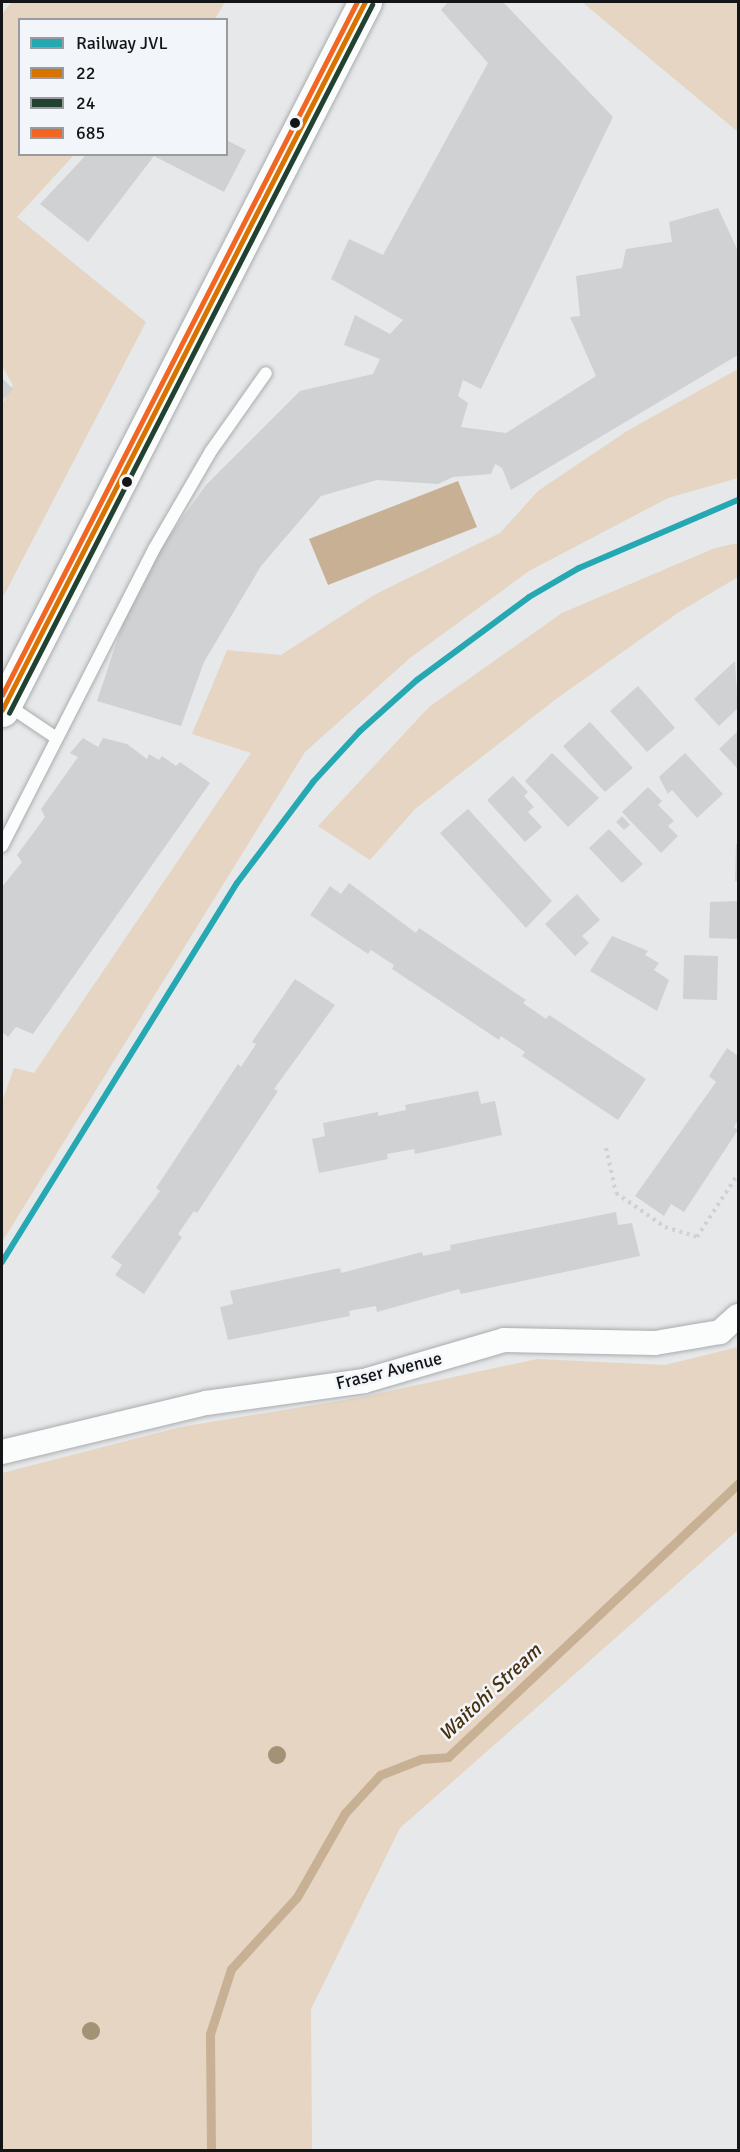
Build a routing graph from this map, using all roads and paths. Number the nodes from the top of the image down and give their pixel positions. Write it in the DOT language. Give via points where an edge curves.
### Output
graph roads {
  1 [pos="365,2"];
  2 [pos="266,373"];
  3 [pos="3,706"];
  4 [pos="56,737"];
  5 [pos="2,846"];
  6 [pos="606,1148"];
  7 [pos="738,1174"];
  8 [pos="738,1316"];
  9 [pos="2,1452"];
  1 -- 3 [label="main road"];
  2 -- 4 [label="lane" via="211,451 154,549"];
  3 -- 4 [label="lane"];
  4 -- 5 [label="lane"];
  6 -- 7 [label="path" via="616,1193 666,1227 697,1237"];
  8 -- 9 [label="street, Fraser Avenue" via="720,1332 655,1344 504,1340 364,1381 206,1403"];
}
